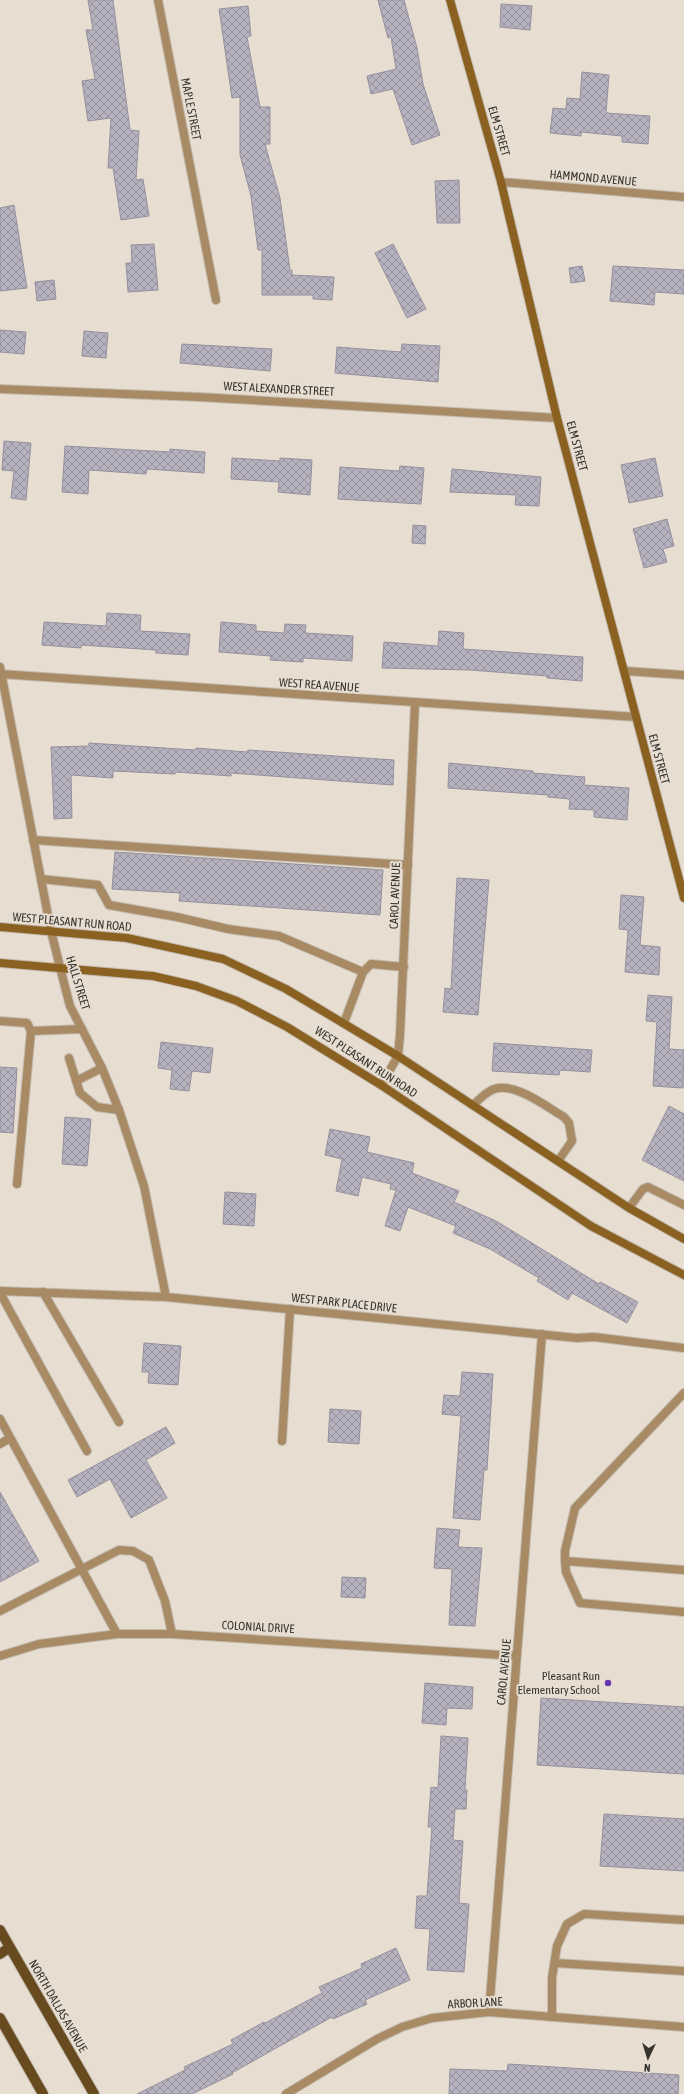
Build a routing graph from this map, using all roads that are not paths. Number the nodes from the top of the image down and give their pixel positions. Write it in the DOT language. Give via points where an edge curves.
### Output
graph roads {
  1 [pos="158,0"];
  2 [pos="450,0"];
  3 [pos="501,182"];
  4 [pos="684,197"];
  5 [pos="216,300"];
  6 [pos="0,389"];
  7 [pos="557,418"];
  8 [pos="625,671"];
  9 [pos="0,672"];
  10 [pos="684,675"];
  11 [pos="414,704"];
  12 [pos="636,717"];
  13 [pos="33,840"];
  14 [pos="408,866"];
  15 [pos="41,879"];
  16 [pos="684,898"];
  17 [pos="0,927"];
  18 [pos="51,931"];
  19 [pos="0,963"];
  20 [pos="59,967"];
  21 [pos="404,967"];
  22 [pos="363,972"];
  23 [pos="0,1021"];
  24 [pos="344,1023"];
  25 [pos="82,1029"];
  26 [pos="31,1031"];
  27 [pos="398,1056"];
  28 [pos="68,1058"];
  29 [pos="102,1068"];
  30 [pos="76,1081"];
  31 [pos="381,1085"];
  32 [pos="473,1105"];
  33 [pos="119,1110"];
  34 [pos="558,1161"];
  35 [pos="17,1184"];
  36 [pos="684,1204"];
  37 [pos="629,1208"];
  38 [pos="684,1239"];
  39 [pos="684,1275"];
  40 [pos="0,1292"];
  41 [pos="43,1292"];
  42 [pos="166,1297"];
  43 [pos="290,1310"];
  44 [pos="542,1334"];
  45 [pos="684,1348"];
  46 [pos="684,1393"];
  47 [pos="0,1419"];
  48 [pos="119,1422"];
  49 [pos="10,1438"];
  50 [pos="282,1441"];
  51 [pos="0,1444"];
  52 [pos="87,1451"];
  53 [pos="565,1561"];
  54 [pos="82,1569"];
  55 [pos="684,1570"];
  56 [pos="0,1611"];
  57 [pos="684,1612"];
  58 [pos="117,1634"];
  59 [pos="172,1634"];
  60 [pos="0,1656"];
  61 [pos="517,1656"];
  62 [pos="684,1920"];
  63 [pos="0,1930"];
  64 [pos="10,1947"];
  65 [pos="0,1954"];
  66 [pos="555,1963"];
  67 [pos="684,1971"];
  68 [pos="489,2012"];
  69 [pos="552,2017"];
  70 [pos="0,2018"];
  71 [pos="684,2027"];
  72 [pos="43,2094"];
  73 [pos="94,2094"];
  74 [pos="286,2094"];
  1 -- 5 [label="street, MAPLE STREET"];
  2 -- 3 [label="main road, ELM STREET"];
  3 -- 4 [label="street, HAMMOND AVENUE"];
  3 -- 7 [label="main road, ELM STREET"];
  6 -- 7 [label="street, WEST ALEXANDER STREET" via="199,397"];
  7 -- 8 [label="main road, ELM STREET"];
  8 -- 10 [label="street"];
  8 -- 12 [label="main road, ELM STREET"];
  9 -- 11 [label="street, WEST REA AVENUE"];
  9 -- 13 [label="street, HALL STREET"];
  11 -- 12 [label="street, WEST REA AVENUE"];
  11 -- 14 [label="street, CAROL AVENUE"];
  12 -- 16 [label="main road, ELM STREET"];
  13 -- 14 [label="street"];
  13 -- 15 [label="street, HALL STREET"];
  14 -- 21 [label="street, CAROL AVENUE"];
  15 -- 18 [label="street, HALL STREET"];
  15 -- 22 [label="street" via="98,885 109,905 228,929 279,936"];
  17 -- 18 [label="main road, WEST PLEASANT RUN ROAD"];
  18 -- 20 [label="street, HALL STREET"];
  18 -- 24 [label="main road, WEST PLEASANT RUN ROAD" via="127,938 223,959 286,989"];
  19 -- 20 [label="main road, WEST PLEASANT RUN ROAD"];
  20 -- 25 [label="street, HALL STREET" via="70,1006"];
  20 -- 31 [label="main road, WEST PLEASANT RUN ROAD" via="153,976 196,986 230,998 287,1027"];
  21 -- 22 [label="street" via="371,964"];
  21 -- 27 [label="street, CAROL AVENUE"];
  22 -- 24 [label="street"];
  23 -- 26 [label="street" via="27,1023"];
  24 -- 27 [label="main road, WEST PLEASANT RUN ROAD"];
  25 -- 26 [label="street"];
  25 -- 29 [label="street, HALL STREET"];
  26 -- 35 [label="street"];
  27 -- 31 [label="street, CAROL AVENUE"];
  27 -- 32 [label="main road, WEST PLEASANT RUN ROAD"];
  28 -- 30 [label="street"];
  29 -- 30 [label="street"];
  29 -- 33 [label="street, HALL STREET"];
  30 -- 33 [label="street" via="80,1093 97,1107"];
  31 -- 39 [label="main road, WEST PLEASANT RUN ROAD" via="591,1226"];
  32 -- 34 [label="main road, WEST PLEASANT RUN ROAD"];
  32 -- 34 [label="street" via="491,1090 505,1088 521,1091 564,1117 569,1123 572,1141"];
  33 -- 42 [label="street, HALL STREET" via="144,1186"];
  34 -- 37 [label="main road, WEST PLEASANT RUN ROAD"];
  36 -- 37 [label="street" via="648,1187 643,1188"];
  37 -- 38 [label="main road, WEST PLEASANT RUN ROAD"];
  40 -- 41 [label="street, WEST PARK PLACE DRIVE"];
  40 -- 52 [label="street"];
  41 -- 42 [label="street, WEST PARK PLACE DRIVE"];
  41 -- 48 [label="street"];
  42 -- 43 [label="street, WEST PARK PLACE DRIVE"];
  43 -- 44 [label="street, WEST PARK PLACE DRIVE"];
  43 -- 50 [label="street"];
  44 -- 45 [label="street, WEST PARK PLACE DRIVE" via="577,1338 594,1336"];
  44 -- 61 [label="street, CAROL AVENUE"];
  46 -- 53 [label="street" via="575,1508"];
  47 -- 49 [label="street"];
  49 -- 51 [label="street"];
  49 -- 54 [label="street"];
  53 -- 55 [label="street"];
  53 -- 57 [label="street" via="566,1572 580,1603"];
  54 -- 56 [label="street"];
  54 -- 58 [label="street"];
  54 -- 59 [label="street" via="119,1550 133,1552 149,1560 165,1601"];
  58 -- 59 [label="street, COLONIAL DRIVE"];
  58 -- 60 [label="street, COLONIAL DRIVE" via="39,1644"];
  59 -- 61 [label="street, COLONIAL DRIVE"];
  61 -- 68 [label="street, CAROL AVENUE"];
  62 -- 66 [label="street" via="584,1914 567,1924 557,1946"];
  63 -- 64 [label="main road, NORTH DALLAS AVENUE"];
  64 -- 65 [label="main road"];
  64 -- 73 [label="main road, NORTH DALLAS AVENUE"];
  66 -- 67 [label="street"];
  66 -- 69 [label="street" via="552,1978"];
  68 -- 69 [label="street, ARBOR LANE"];
  68 -- 74 [label="street, ARBOR LANE" via="432,2018 402,2027 377,2039"];
  69 -- 71 [label="street, ARBOR LANE"];
  70 -- 72 [label="main road"];
}
